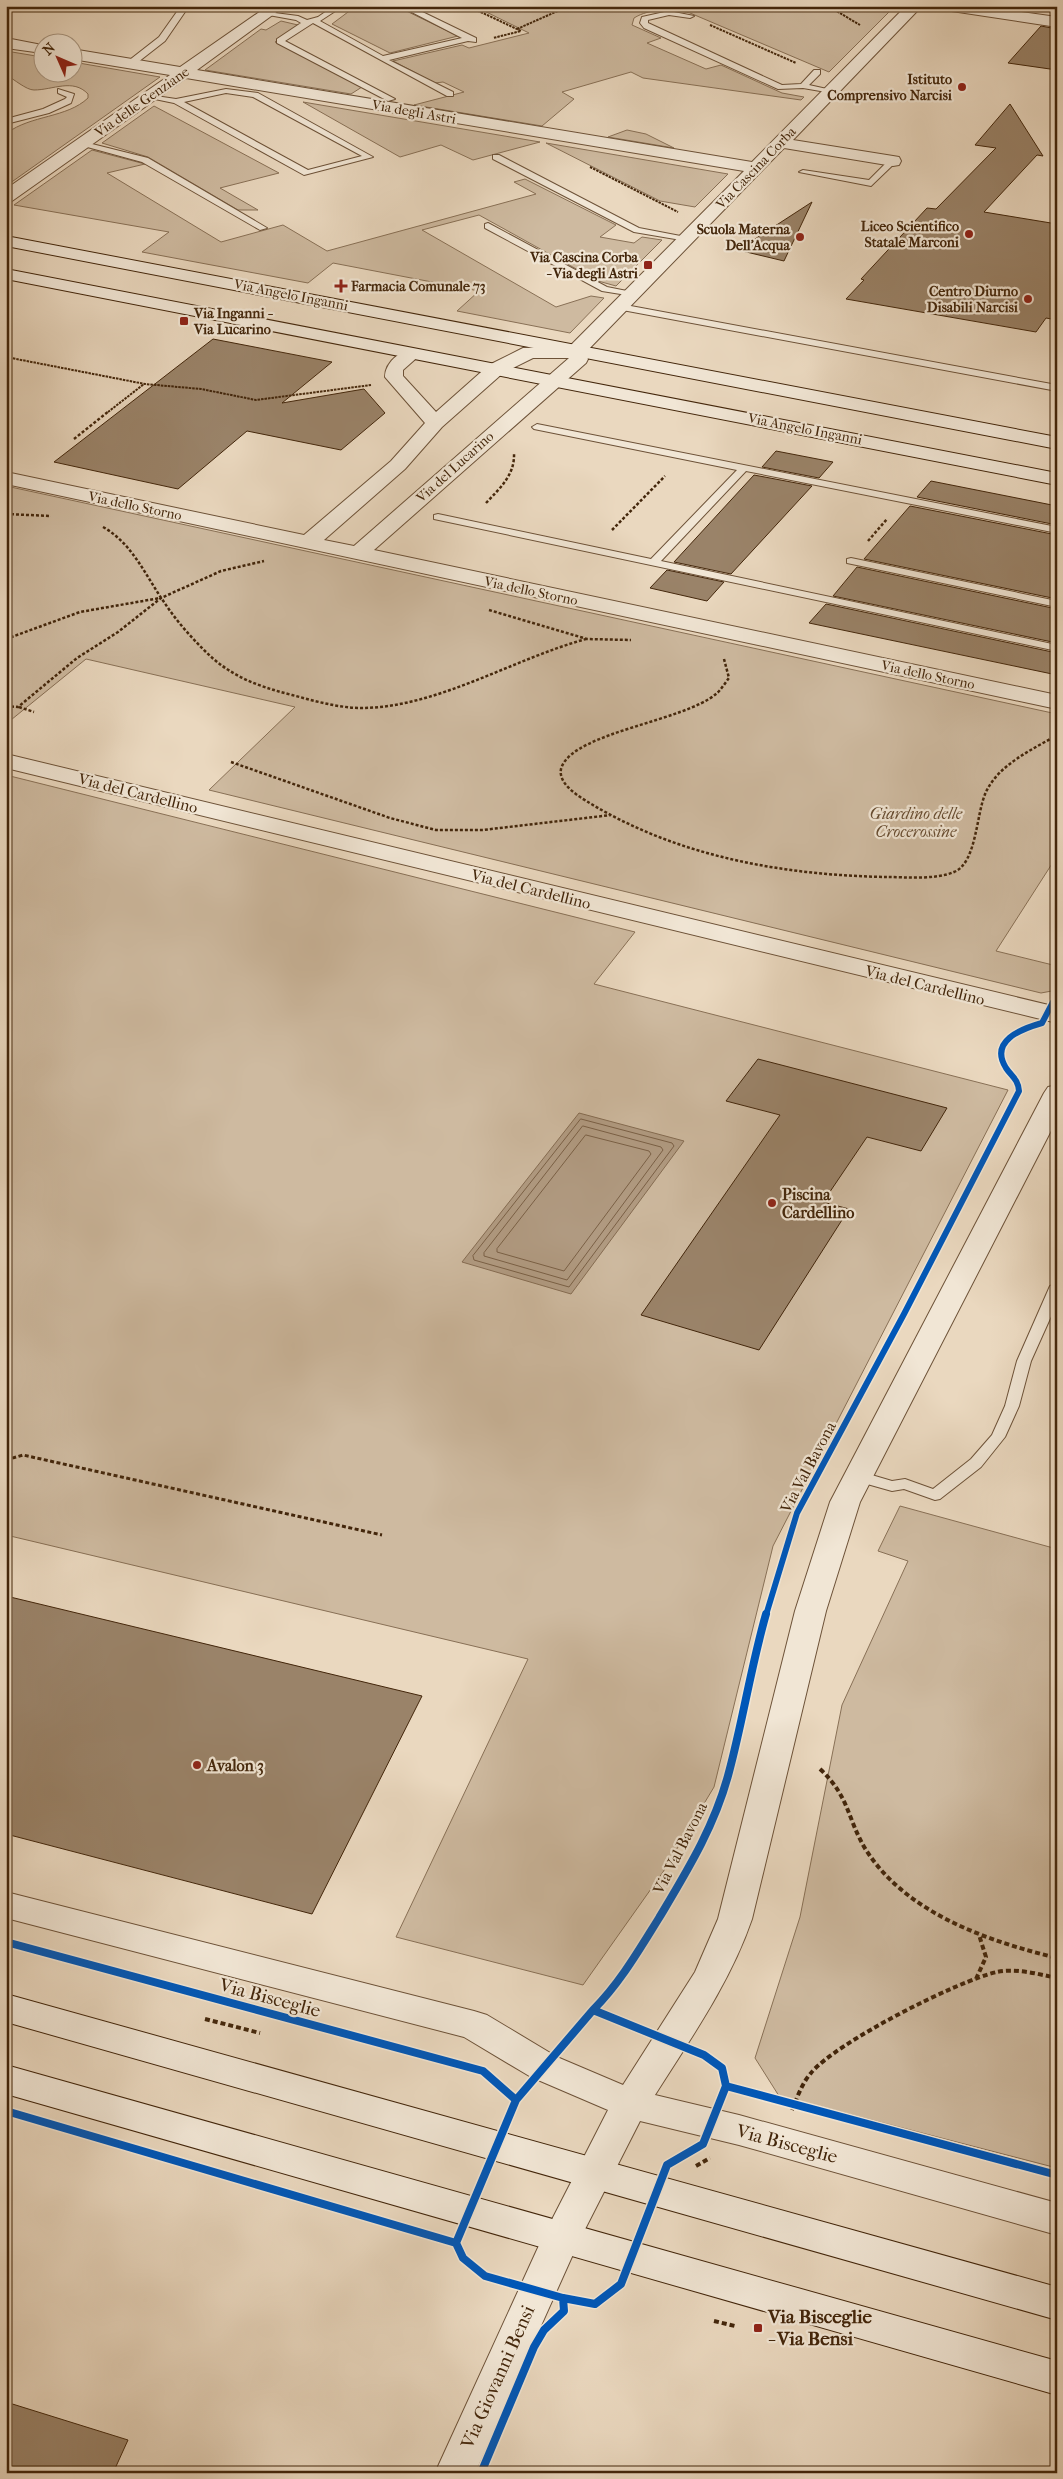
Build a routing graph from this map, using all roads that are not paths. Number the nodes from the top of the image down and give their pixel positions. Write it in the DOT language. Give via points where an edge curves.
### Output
graph roads {
  1 [pos="185,6"];
  2 [pos="339,6"];
  3 [pos="404,6"];
  4 [pos="915,6"];
  5 [pos="945,6"];
  6 [pos="965,8"];
  7 [pos="273,10"];
  8 [pos="690,16"];
  9 [pos="310,22"];
  10 [pos="1057,22"];
  11 [pos="470,38"];
  12 [pos="478,42"];
  13 [pos="6,43"];
  14 [pos="32,47"];
  15 [pos="82,56"];
  16 [pos="382,59"];
  17 [pos="130,64"];
  18 [pos="817,72"];
  19 [pos="183,73"];
  20 [pos="803,86"];
  21 [pos="61,91"];
  22 [pos="832,91"];
  23 [pos="450,94"];
  24 [pos="149,97"];
  25 [pos="391,99"];
  26 [pos="176,101"];
  27 [pos="6,122"];
  28 [pos="83,143"];
  29 [pos="781,143"];
  30 [pos="496,158"];
  31 [pos="893,161"];
  32 [pos="756,168"];
  33 [pos="803,172"];
  34 [pos="6,197"];
  35 [pos="488,226"];
  36 [pos="263,228"];
  37 [pos="687,238"];
  38 [pos="6,241"];
  39 [pos="6,274"];
  40 [pos="633,294"];
  41 [pos="620,307"];
  42 [pos="576,352"];
  43 [pos="412,354"];
  44 [pos="496,369"];
  45 [pos="553,380"];
  46 [pos="1057,388"];
  47 [pos="435,424"];
  48 [pos="537,427"];
  49 [pos="1057,443"];
  50 [pos="744,468"];
  51 [pos="6,478"];
  52 [pos="1057,479"];
  53 [pos="438,517"];
  54 [pos="1057,530"];
  55 [pos="308,543"];
  56 [pos="357,554"];
  57 [pos="851,561"];
  58 [pos="653,563"];
  59 [pos="1057,604"];
  60 [pos="1057,648"];
  61 [pos="1057,702"];
  62 [pos="6,761"];
  63 [pos="1057,1015"];
  64 [pos="1057,1093"];
  65 [pos="1057,1286"];
  66 [pos="858,1476"];
  67 [pos="6,1905"];
  68 [pos="6,2008"];
  69 [pos="6,2079"];
  70 [pos="631,2104"];
  71 [pos="593,2174"];
  72 [pos="1057,2219"];
  73 [pos="561,2238"];
  74 [pos="1057,2304"];
  75 [pos="1057,2378"];
  76 [pos="455,2473"];
  1 -- 17 [label="lane" via="162,39"];
  2 -- 9 [label="lane" via="321,19"];
  3 -- 11 [label="lane"];
  4 -- 22 [label="street, Via Cascina Corba"];
  5 -- 6 [label="street"];
  6 -- 10 [label="street"];
  7 -- 9 [label="lane"];
  7 -- 19 [label="street, Via delle Genziane"];
  8 -- 20 [label="lane" via="659,14 644,22 781,87"];
  9 -- 16 [label="lane"];
  9 -- 25 [label="lane" via="280,41"];
  11 -- 12 [label="lane"];
  11 -- 16 [label="lane"];
  13 -- 14 [label="street"];
  15 -- 17 [label="street, Via degli Astri"];
  16 -- 23 [label="lane"];
  17 -- 19 [label="street, Via degli Astri"];
  18 -- 20 [label="lane"];
  19 -- 24 [label="street, Via delle Genziane"];
  19 -- 32 [label="street, Via degli Astri"];
  20 -- 22 [label="lane"];
  21 -- 27 [label="lane" via="71,96 68,101"];
  22 -- 29 [label="street, Via Cascina Corba"];
  24 -- 26 [label="lane"];
  24 -- 28 [label="street, Via delle Genziane"];
  26 -- 26 [label="lane" via="306,173 369,157 255,95 226,91"];
  28 -- 34 [label="street, Via delle Genziane"];
  28 -- 36 [label="lane" via="145,160"];
  29 -- 31 [label="street"];
  29 -- 32 [label="street, Via Cascina Corba"];
  30 -- 37 [label="lane" via="637,230"];
  31 -- 33 [label="lane" via="871,183"];
  32 -- 37 [label="street, Via Cascina Corba"];
  35 -- 40 [label="lane" via="606,289"];
  37 -- 40 [label="street, Via Cascina Corba"];
  38 -- 42 [label="street, Via Angelo Inganni"];
  39 -- 43 [label="street, Via Angelo Inganni"];
  40 -- 41 [label="street, Via Cascina Corba"];
  41 -- 42 [label="street, Via Cascina Corba"];
  41 -- 46 [label="lane"];
  42 -- 44 [label="street, Via Angelo Inganni" via="530,352"];
  42 -- 45 [label="street" via="579,359"];
  42 -- 49 [label="street, Via Angelo Inganni"];
  43 -- 44 [label="street, Via Angelo Inganni"];
  43 -- 47 [label="street" via="394,368 394,377"];
  44 -- 45 [label="street, Via Angelo Inganni"];
  44 -- 47 [label="street"];
  45 -- 52 [label="street, Via Angelo Inganni"];
  45 -- 56 [label="street, Via del Lucarino"];
  47 -- 55 [label="street" via="398,465"];
  48 -- 50 [label="lane"];
  50 -- 54 [label="lane"];
  50 -- 58 [label="lane"];
  51 -- 55 [label="street, Via dello Storno"];
  53 -- 58 [label="lane"];
  55 -- 56 [label="street, Via dello Storno"];
  56 -- 61 [label="street, Via dello Storno"];
  57 -- 59 [label="lane"];
  58 -- 60 [label="lane"];
  62 -- 63 [label="street, Via del Cardellino"];
  64 -- 66 [label="street"];
  65 -- 66 [label="lane" via="1024,1361 1012,1406 998,1437 976,1463 935,1495 905,1484 892,1486"];
  66 -- 70 [label="street" via="830,1542 729,1936 708,1980"];
  67 -- 70 [label="street, Via Bisceglie" via="474,2025 544,2068"];
  68 -- 71 [label="street" via="476,2138"];
  69 -- 73 [label="street"];
  70 -- 71 [label="street"];
  70 -- 72 [label="street, Via Bisceglie" via="756,2135"];
  71 -- 73 [label="street, Via Giovanni Bensi"];
  71 -- 74 [label="street"];
  73 -- 75 [label="street"];
  73 -- 76 [label="street, Via Giovanni Bensi"];
}
